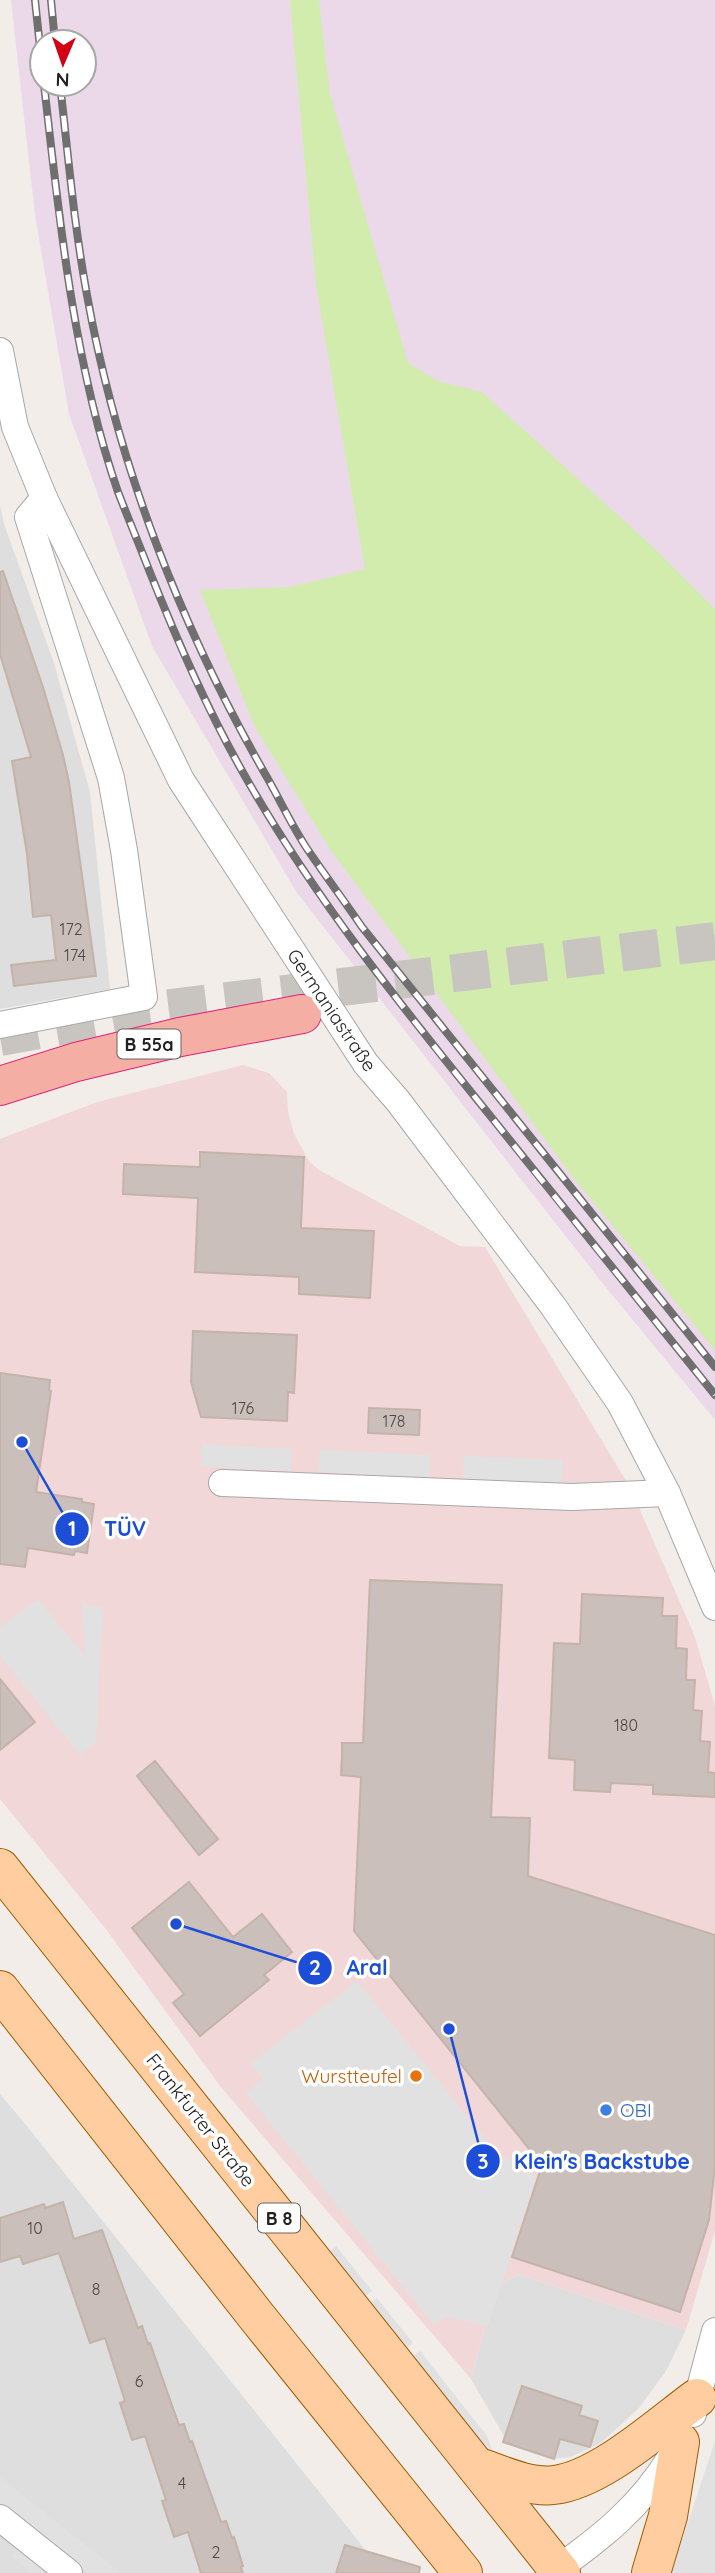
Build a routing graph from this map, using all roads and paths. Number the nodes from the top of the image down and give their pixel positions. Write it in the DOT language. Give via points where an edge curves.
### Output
graph roads {
  1 [pos="0,351"];
  2 [pos="44,498"];
  3 [pos="302,1014"];
  4 [pos="0,1026"];
  5 [pos="0,1086"];
  6 [pos="222,1483"];
  7 [pos="667,1493"];
  8 [pos="715,1607"];
  9 [pos="0,1868"];
  10 [pos="0,1990"];
  11 [pos="715,2331"];
  12 [pos="697,2398"];
  13 [pos="680,2442"];
  14 [pos="476,2466"];
  15 [pos="0,2518"];
  16 [pos="422,2522"];
  17 [pos="557,2572"];
  18 [pos="69,2573"];
  19 [pos="425,2573"];
  20 [pos="463,2573"];
  21 [pos="651,2573"];
  1 -- 2 [label="street, Germaniastraße" via="15,427"];
  2 -- 4 [label="street" via="28,517 111,778 144,997"];
  2 -- 7 [label="street, Germaniastraße" via="181,780 366,1064 553,1306 620,1403"];
  3 -- 5 [label="highway, B 55a" via="154,1043"];
  6 -- 7 [label="street" via="572,1497"];
  7 -- 8 [label="street, Germaniastraße"];
  9 -- 14 [label="main road, Frankfurter Straße / B 8"];
  10 -- 16 [label="main road"];
  11 -- 12 [label="street"];
  12 -- 13 [label="street"];
  12 -- 14 [label="main road" via="596,2471 555,2485 531,2484"];
  13 -- 17 [label="street" via="657,2480 615,2526"];
  13 -- 21 [label="main road" via="668,2516"];
  14 -- 17 [label="main road, Frankfurter Straße / B 8"];
  15 -- 18 [label="street"];
  16 -- 19 [label="main road"];
  16 -- 20 [label="main road"];
}
